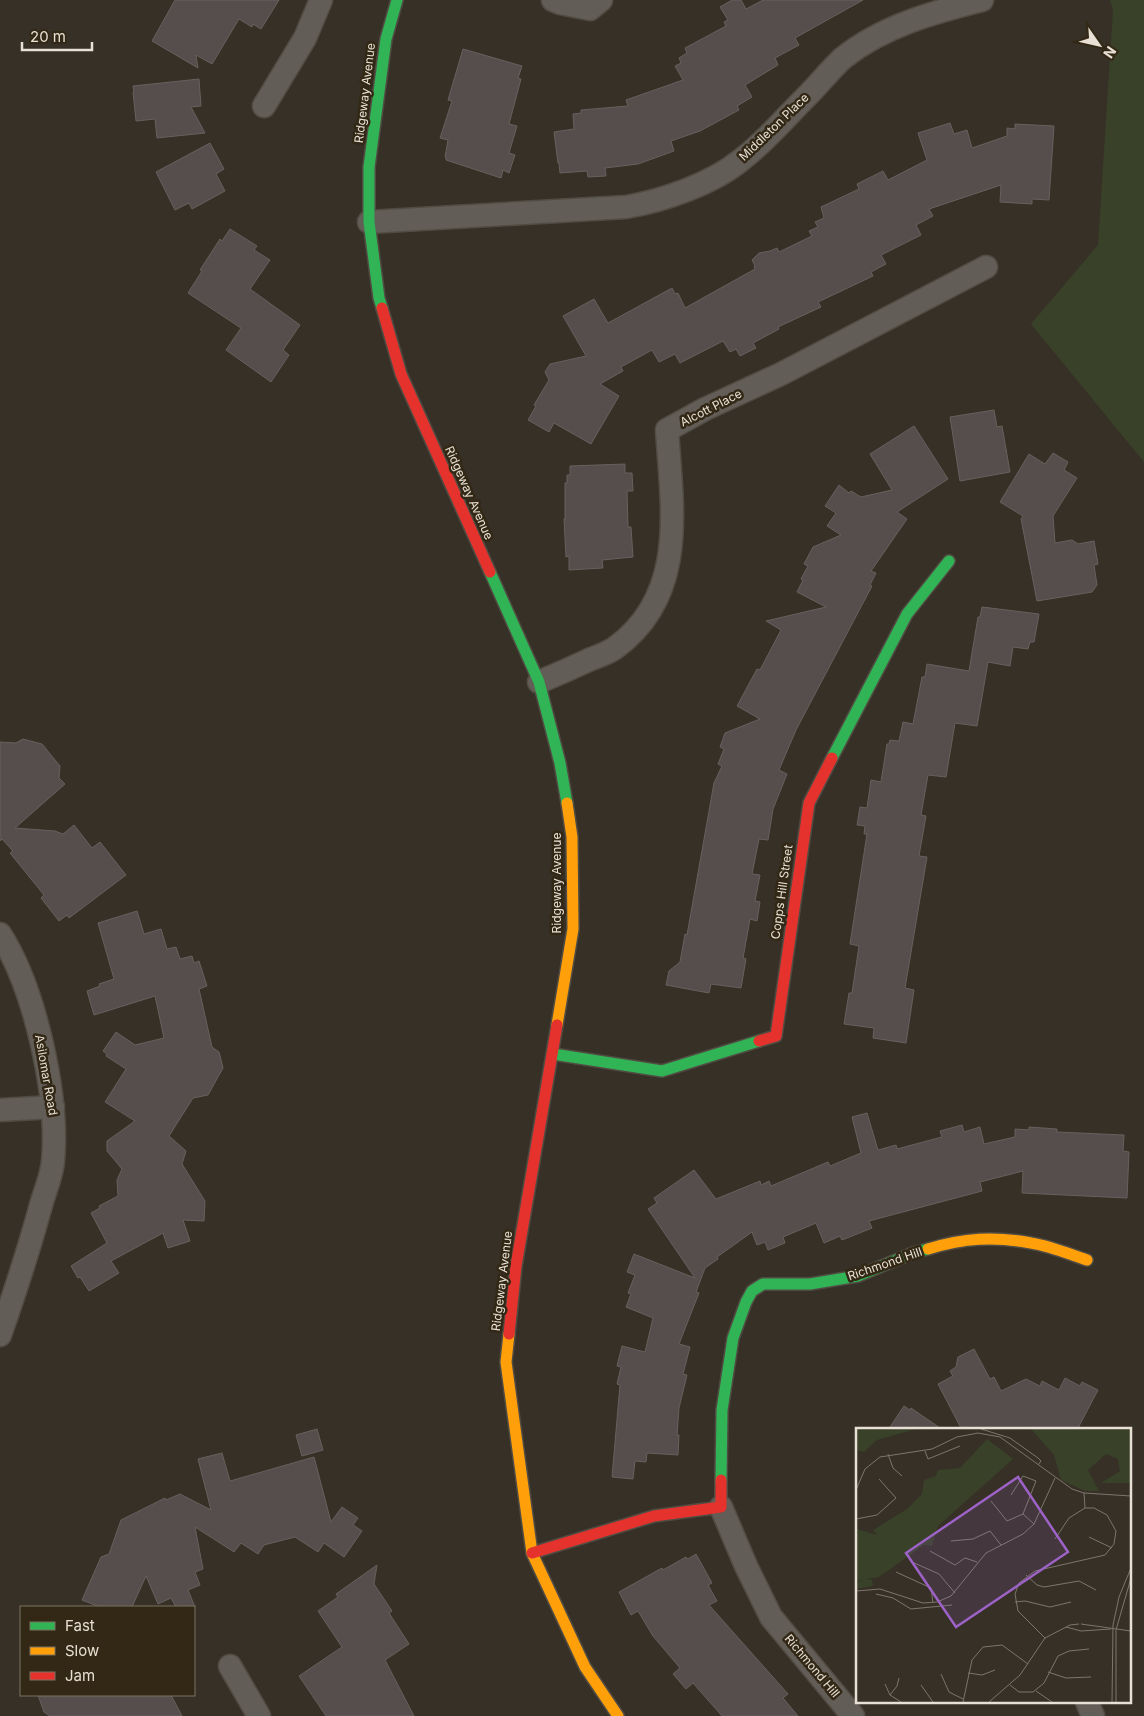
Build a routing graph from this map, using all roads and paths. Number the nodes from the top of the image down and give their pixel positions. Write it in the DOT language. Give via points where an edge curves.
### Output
graph roads {
  1 [pos="321,0"];
  2 [pos="397,0"];
  3 [pos="553,0"];
  4 [pos="602,0"];
  5 [pos="982,0"];
  6 [pos="264,106"];
  7 [pos="369,222"];
  8 [pos="986,267"];
  9 [pos="949,561"];
  10 [pos="539,682"];
  11 [pos="0,934"];
  12 [pos="553,1054"];
  13 [pos="54,1107"];
  14 [pos="0,1110"];
  15 [pos="1087,1260"];
  16 [pos="0,1335"];
  17 [pos="722,1507"];
  18 [pos="532,1553"];
  19 [pos="230,1666"];
  20 [pos="1088,1704"];
  21 [pos="259,1716"];
  22 [pos="618,1716"];
  23 [pos="854,1716"];
  24 [pos="1093,1716"];
  1 -- 6 [label="street" via="305,38"];
  2 -- 7 [label="street, Ridgeway Avenue" via="386,39 376,108"];
  3 -- 4 [label="street" via="590,9"];
  5 -- 7 [label="street, Middleton Place" via="929,14 863,44 843,59 741,161 726,172 682,192 626,207"];
  7 -- 10 [label="street, Ridgeway Avenue" via="379,298 401,374"];
  8 -- 10 [label="street, Alcott Place" via="667,430 673,527 662,587 644,622 614,649"];
  9 -- 12 [label="street, Copps Hill Street" via="907,614 809,803 776,1036 662,1071"];
  10 -- 12 [label="street, Ridgeway Avenue" via="560,764 572,837 573,929"];
  11 -- 13 [label="street, Asilomar Road" via="23,981 39,1034"];
  12 -- 18 [label="street, Ridgeway Avenue" via="516,1266 506,1362"];
  13 -- 14 [label="street"];
  13 -- 16 [label="street, Asilomar Road" via="53,1162"];
  15 -- 17 [label="street, Richmond Hill" via="1032,1243 967,1239 912,1253 858,1276 810,1284 763,1284 752,1291 733,1338 722,1410"];
  17 -- 18 [label="street" via="654,1516"];
  17 -- 23 [label="street, Richmond Hill" via="771,1616"];
  18 -- 22 [label="street, Ridgeway Avenue" via="585,1667"];
  19 -- 21 [label="street"];
  20 -- 24 [label="street"];
}
